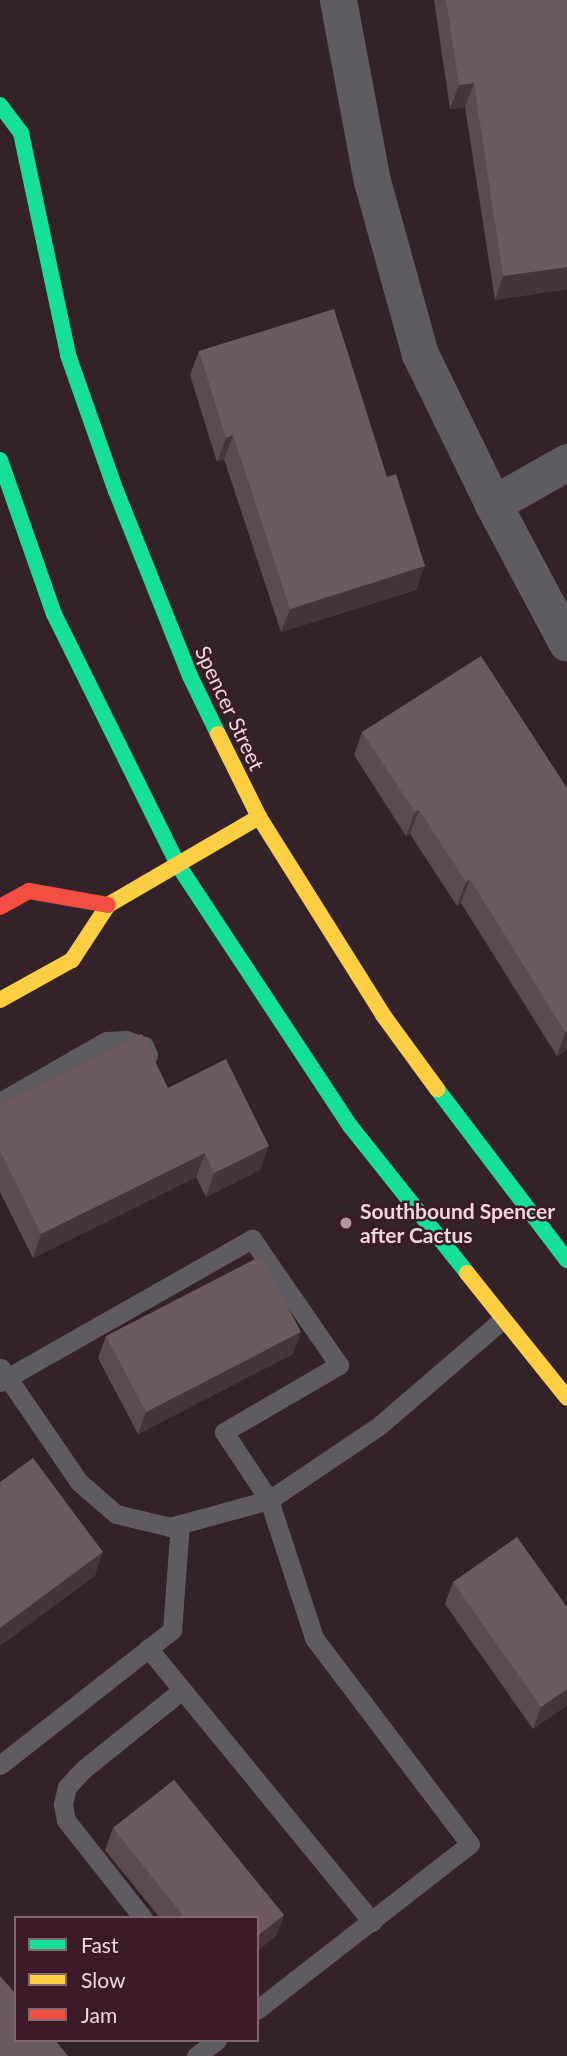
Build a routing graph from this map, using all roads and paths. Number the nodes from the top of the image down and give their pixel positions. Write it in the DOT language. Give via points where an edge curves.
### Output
graph roads {
  1 [pos="338,0"];
  2 [pos="0,106"];
  3 [pos="0,460"];
  4 [pos="567,462"];
  5 [pos="493,504"];
  6 [pos="567,643"];
  7 [pos="259,817"];
  8 [pos="178,864"];
  9 [pos="108,905"];
  10 [pos="0,907"];
  11 [pos="0,1000"];
  12 [pos="160,1079"];
  13 [pos="0,1102"];
  14 [pos="567,1260"];
  15 [pos="501,1321"];
  16 [pos="2,1376"];
  17 [pos="567,1398"];
  18 [pos="270,1500"];
  19 [pos="180,1524"];
  20 [pos="148,1648"];
  21 [pos="182,1690"];
  22 [pos="0,1765"];
  23 [pos="141,1916"];
  24 [pos="372,1922"];
  25 [pos="259,2008"];
  26 [pos="214,2042"];
  27 [pos="196,2056"];
  1 -- 5 [label="street" via="372,181 420,354"];
  2 -- 7 [label="main road, Spencer Street" via="21,133 68,355 116,491 190,676"];
  3 -- 8 [label="main road" via="54,614"];
  4 -- 5 [label="street"];
  5 -- 6 [label="street"];
  7 -- 8 [label="main road"];
  7 -- 14 [label="main road, Spencer Street" via="383,1015 525,1210"];
  8 -- 9 [label="main road"];
  8 -- 15 [label="main road" via="351,1127"];
  9 -- 10 [label="main road" via="29,891"];
  9 -- 11 [label="main road" via="72,960"];
  12 -- 13 [label="lane" via="144,1046 126,1040 106,1041"];
  15 -- 17 [label="main road"];
  15 -- 18 [label="lane" via="380,1425"];
  16 -- 18 [label="lane" via="252,1239 339,1365 224,1432"];
  16 -- 19 [label="lane" via="79,1482 116,1514 170,1527"];
  18 -- 19 [label="lane"];
  18 -- 24 [label="lane" via="314,1638 470,1844"];
  19 -- 20 [label="lane" via="172,1630"];
  20 -- 21 [label="lane"];
  20 -- 22 [label="lane"];
  21 -- 23 [label="lane" via="85,1768 67,1787 62,1804 66,1820"];
  21 -- 24 [label="lane"];
  24 -- 25 [label="lane"];
  26 -- 27 [label="lane"];
}
